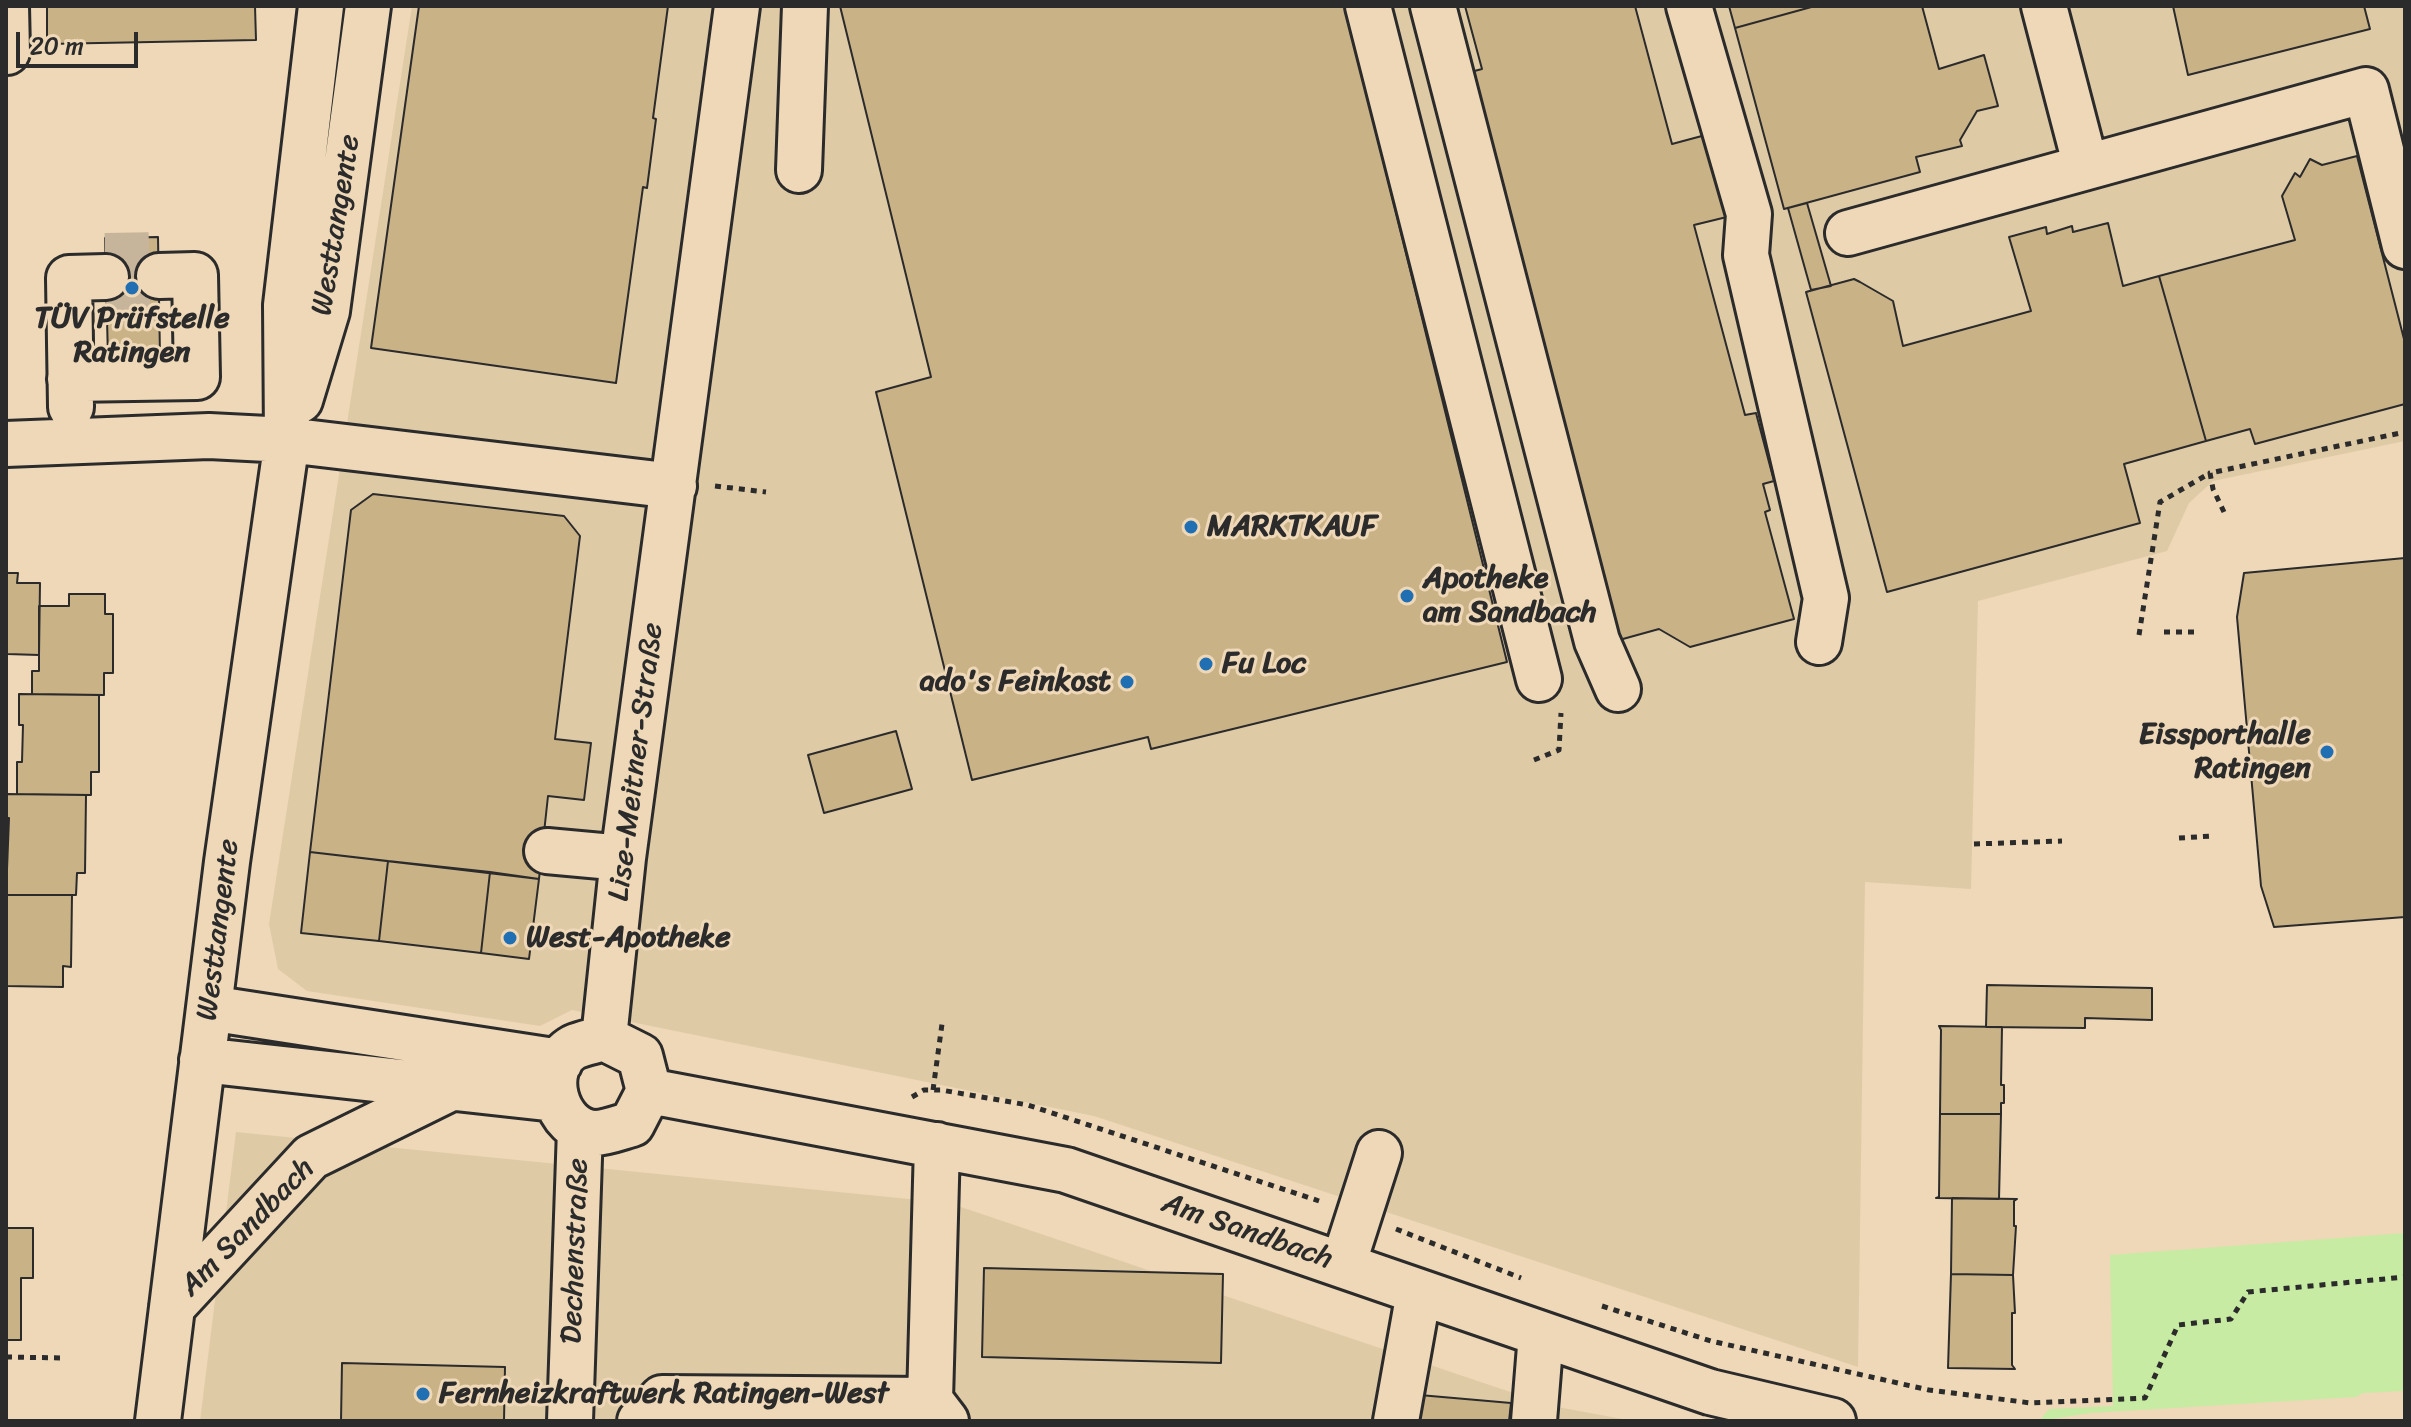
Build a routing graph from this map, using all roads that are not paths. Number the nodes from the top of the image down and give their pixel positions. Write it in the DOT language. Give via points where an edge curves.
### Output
graph roads {
  1 [pos="6,6"];
  2 [pos="321,6"];
  3 [pos="368,6"];
  4 [pos="737,6"];
  5 [pos="805,6"];
  6 [pos="1368,6"];
  7 [pos="1433,6"];
  8 [pos="1689,6"];
  9 [pos="2044,6"];
  10 [pos="7,52"];
  11 [pos="2086,167"];
  12 [pos="799,170"];
  13 [pos="2401,230"];
  14 [pos="1848,233"];
  15 [pos="173,281"];
  16 [pos="91,282"];
  17 [pos="70,379"];
  18 [pos="287,440"];
  19 [pos="72,441"];
  20 [pos="6,444"];
  21 [pos="674,484"];
  22 [pos="1819,642"];
  23 [pos="1618,689"];
  24 [pos="1550,695"];
  25 [pos="547,851"];
  26 [pos="623,858"];
  27 [pos="209,1008"];
  28 [pos="604,1038"];
  29 [pos="202,1060"];
  30 [pos="453,1087"];
  31 [pos="649,1091"];
  32 [pos="565,1097"];
  33 [pos="937,1145"];
  34 [pos="1379,1153"];
  35 [pos="1343,1265"];
  36 [pos="1419,1292"];
  37 [pos="172,1307"];
  38 [pos="1541,1334"];
  39 [pos="938,1410"];
  40 [pos="158,1421"];
  41 [pos="570,1421"];
  42 [pos="640,1421"];
  43 [pos="1396,1421"];
  44 [pos="1534,1421"];
  45 [pos="1833,1421"];
  1 -- 10 [label="street"];
  2 -- 18 [label="street, Westtangente" via="286,305"];
  3 -- 18 [label="street, Westtangente" via="327,311"];
  4 -- 21 [label="street, Lise-Meitner-Straße"];
  5 -- 12 [label="street"];
  6 -- 24 [label="street"];
  7 -- 23 [label="street" via="1597,641"];
  8 -- 22 [label="street" via="1749,214 1746,255 1826,598"];
  9 -- 11 [label="street"];
  11 -- 13 [label="street" via="2366,90"];
  11 -- 14 [label="street"];
  15 -- 17 [label="street" via="197,377"];
  16 -- 17 [label="street"];
  17 -- 19 [label="street"];
  18 -- 19 [label="street" via="209,436"];
  18 -- 21 [label="street"];
  18 -- 27 [label="street, Westtangente"];
  19 -- 20 [label="street"];
  21 -- 26 [label="street, Lise-Meitner-Straße"];
  25 -- 26 [label="street"];
  26 -- 28 [label="street, Lise-Meitner-Straße"];
  27 -- 29 [label="street, Westtangente"];
  27 -- 32 [label="street"];
  28 -- 31 [label="street" via="640,1056"];
  28 -- 32 [label="street" via="572,1048"];
  29 -- 30 [label="street"];
  29 -- 37 [label="street, Westtangente"];
  30 -- 32 [label="street"];
  30 -- 37 [label="street, Am Sandbach" via="311,1157"];
  31 -- 32 [label="street" via="632,1124 596,1133"];
  31 -- 33 [label="street, Am Sandbach"];
  32 -- 41 [label="street, Dechenstraße"];
  33 -- 35 [label="street, Am Sandbach" via="1066,1170"];
  33 -- 39 [label="street"];
  34 -- 35 [label="street"];
  35 -- 36 [label="street, Am Sandbach"];
  36 -- 38 [label="street, Am Sandbach"];
  36 -- 43 [label="street"];
  37 -- 40 [label="street, Westtangente"];
  38 -- 44 [label="street"];
  38 -- 45 [label="street, Am Sandbach" via="1710,1392"];
  39 -- 42 [label="street" via="662,1398"];
}
